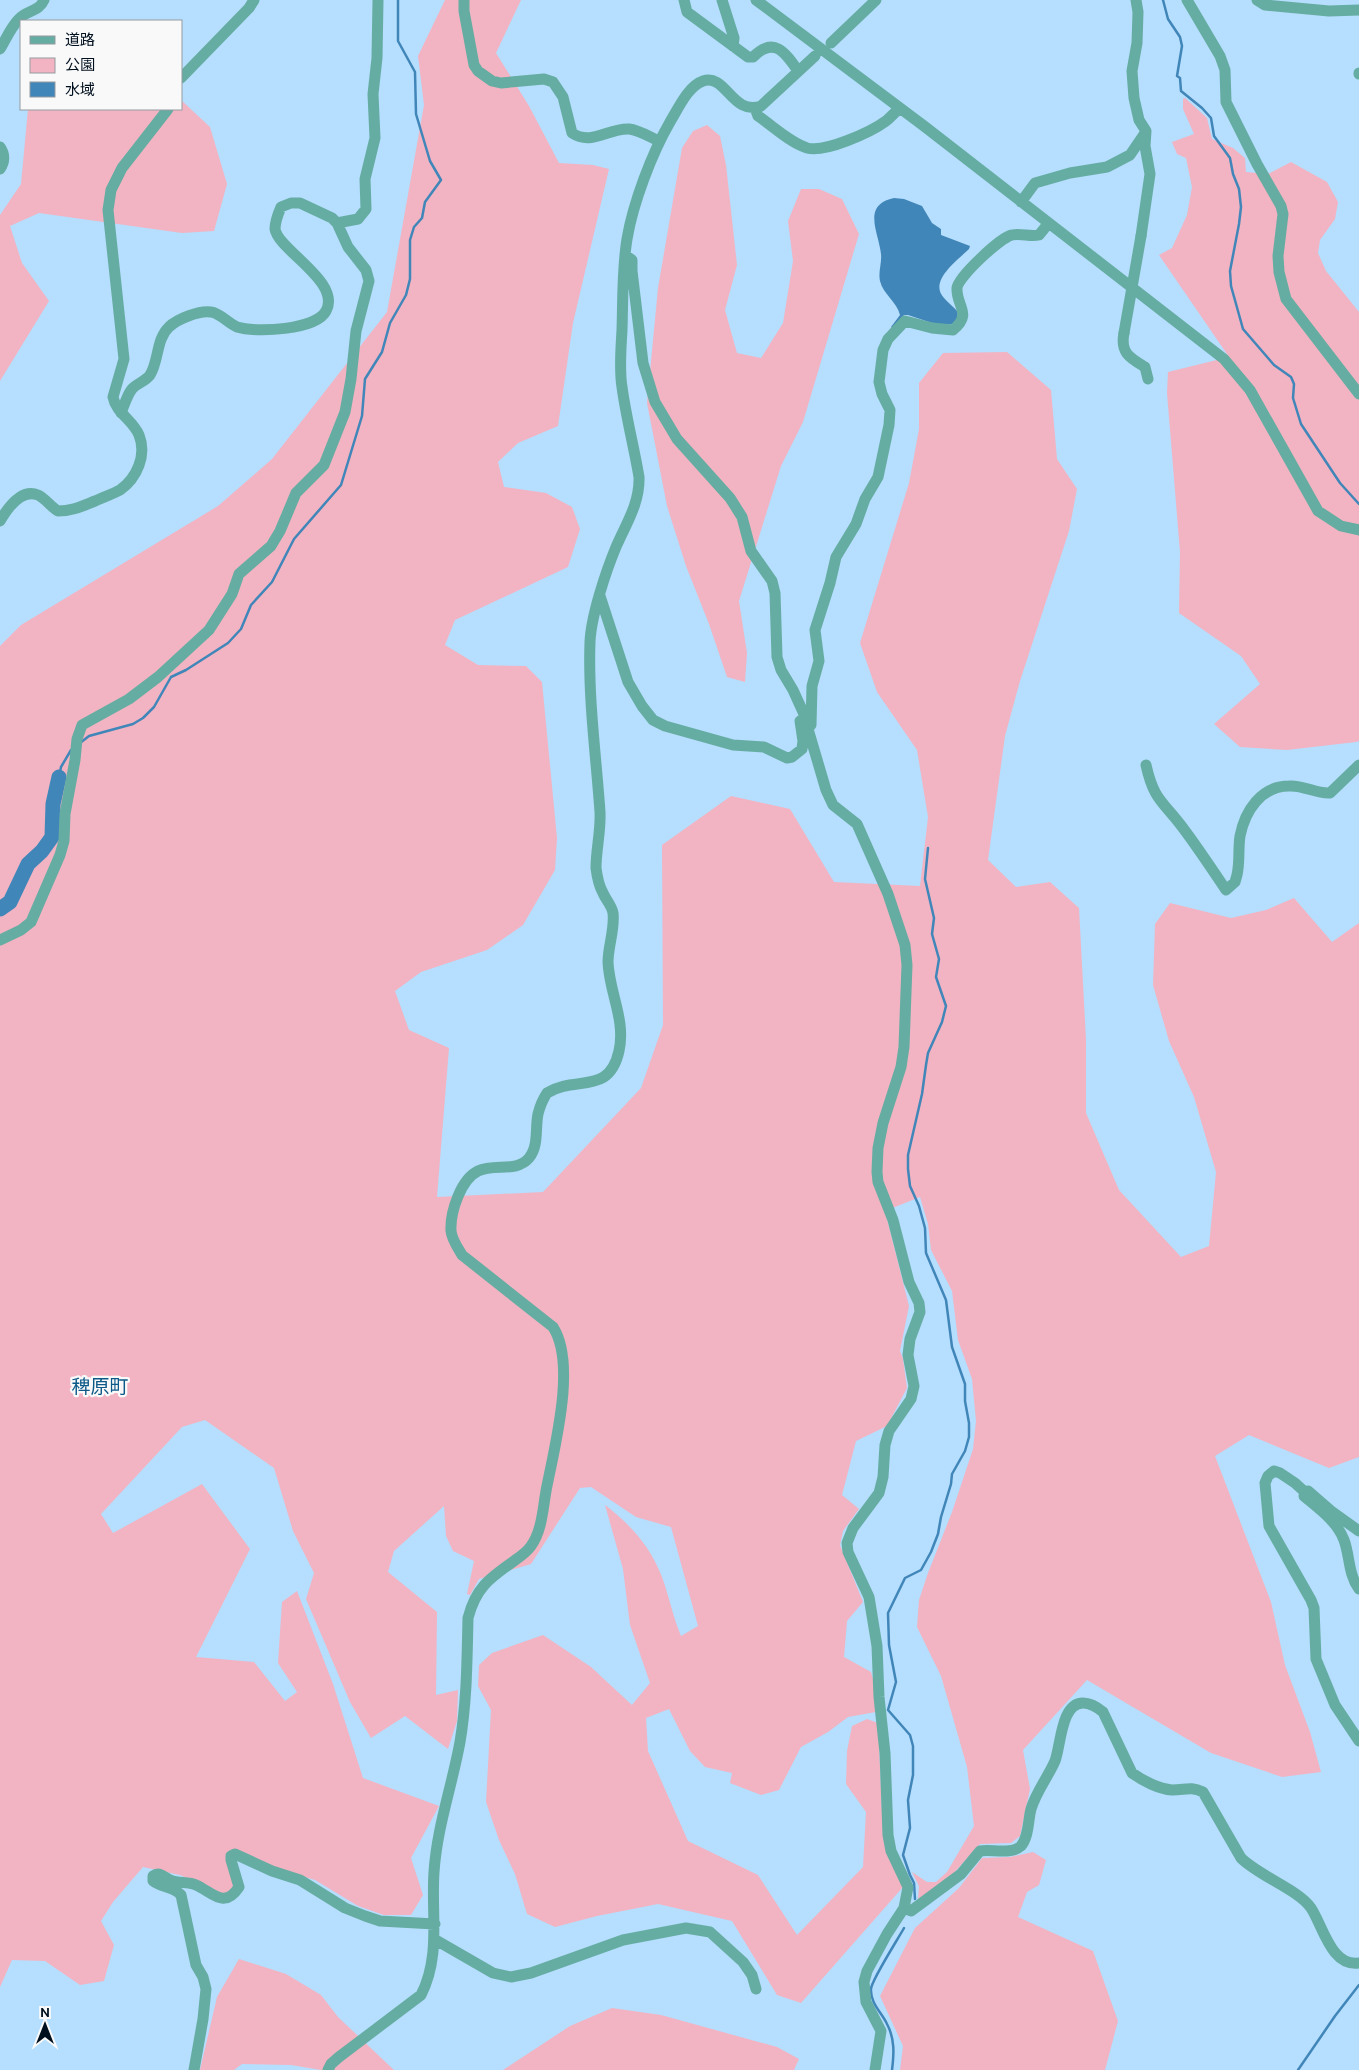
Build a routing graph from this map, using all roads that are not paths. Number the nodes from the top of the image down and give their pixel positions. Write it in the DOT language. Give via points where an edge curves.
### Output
graph roads {
  1 [pos="44,0"];
  2 [pos="254,0"];
  3 [pos="378,0"];
  4 [pos="464,0"];
  5 [pos="684,0"];
  6 [pos="722,0"];
  7 [pos="756,0"];
  8 [pos="876,0"];
  9 [pos="1136,0"];
  10 [pos="1187,0"];
  11 [pos="1257,0"];
  12 [pos="1359,10"];
  13 [pos="830,43"];
  14 [pos="733,46"];
  15 [pos="0,49"];
  16 [pos="815,56"];
  17 [pos="798,71"];
  18 [pos="182,77"];
  19 [pos="754,108"];
  20 [pos="900,108"];
  21 [pos="167,110"];
  22 [pos="1146,131"];
  23 [pos="659,141"];
  24 [pos="0,147"];
  25 [pos="0,170"];
  26 [pos="1021,202"];
  27 [pos="337,224"];
  28 [pos="1048,224"];
  29 [pos="625,255"];
  30 [pos="1148,379"];
  31 [pos="1359,394"];
  32 [pos="121,413"];
  33 [pos="0,521"];
  34 [pos="1359,530"];
  35 [pos="600,595"];
  36 [pos="803,712"];
  37 [pos="811,735"];
  38 [pos="1146,765"];
  39 [pos="1359,765"];
  40 [pos="0,940"];
  41 [pos="1306,1494"];
  42 [pos="1359,1531"];
  43 [pos="1359,1589"];
  44 [pos="1359,1740"];
  45 [pos="904,1908"];
  46 [pos="434,1924"];
  47 [pos="434,1939"];
  48 [pos="1359,1963"];
  49 [pos="756,1989"];
  50 [pos="194,2070"];
  51 [pos="328,2070"];
  52 [pos="875,2070"];
  1 -- 15 [label="street" via="34,11 21,16"];
  2 -- 18 [label="street"];
  3 -- 27 [label="street" via="378,58 372,94 375,138 364,179 366,209 358,219"];
  4 -- 23 [label="street" via="474,65 484,77 501,83 544,79 553,82 563,97 572,133 579,138 630,129"];
  5 -- 14 [label="street" via="687,12"];
  6 -- 14 [label="street" via="734,38"];
  7 -- 20 [label="street"];
  8 -- 13 [label="street"];
  9 -- 22 [label="street" via="1137,43 1132,71 1134,98 1139,120"];
  10 -- 31 [label="street" via="1220,56 1225,70 1226,102 1281,206 1278,256 1286,299"];
  11 -- 12 [label="street" via="1265,5 1329,11"];
  14 -- 17 [label="street" via="748,57 767,47 780,49"];
  16 -- 17 [label="street"];
  17 -- 19 [label="street" via="761,106"];
  19 -- 20 [label="street" via="758,116 800,145 818,149 828,148 885,122"];
  19 -- 23 [label="street" via="746,108 737,102 719,83 702,81 687,95"];
  20 -- 26 [label="street"];
  21 -- 32 [label="street" via="116,177 109,199 109,227 124,359 113,397"];
  22 -- 26 [label="street" via="1130,155 1107,167 1035,183"];
  22 -- 30 [label="street, bridge" via="1150,174 1122,344 1123,349 1145,368"];
  23 -- 29 [label="street" via="642,186"];
  24 -- 25 [label="street" via="4,163"];
  26 -- 28 [label="street"];
  27 -- 32 [label="street" via="332,218 300,203 281,207 276,218 275,230 281,242 316,275 328,296 328,310 322,317 296,327 263,329 235,326 213,312 177,321 164,333 149,376 131,390"];
  27 -- 40 [label="street" via="348,247 366,270 369,281 356,331 345,412 324,465 296,493 270,546 239,574 232,594 209,630 129,699 82,725 60,855 31,922"];
  28 -- 34 [label="street" via="1224,359 1250,390 1318,511 1341,526"];
  28 -- 37 [label="street" via="1039,235 1011,235 1003,239 964,274 957,288 963,320 953,330 904,320 888,339 883,350 879,382 890,410 889,425 878,477 836,557 815,630 819,661 812,686"];
  29 -- 35 [label="street" via="621,387 640,489"];
  29 -- 36 [label="street" via="632,260 643,363 655,402 677,439 730,498 742,517 751,551 776,593 777,657"];
  32 -- 33 [label="street" via="135,429 142,445 141,460 129,482 119,490 74,510 52,508 38,495 28,494 13,502"];
  35 -- 36 [label="street" via="628,682 653,720 733,745 764,747 787,758 802,749 800,719"];
  35 -- 46 [label="street" via="590,640 594,753 600,813 596,868 602,892 613,911 608,962 621,1027 619,1050 614,1065 604,1078 592,1083 563,1086 547,1093 538,1114 530,1156 518,1166 480,1170 471,1176 463,1186 454,1212 452,1231 462,1255 553,1327 562,1349 563,1382 560,1420 536,1536 526,1552 478,1591 468,1618 464,1715 438,1840"];
  36 -- 37 [label="street"];
  37 -- 45 [label="street" via="826,790 833,805 857,824 888,894 905,945 904,1047 883,1123 877,1172 909,1282 919,1303 920,1312 908,1355 914,1386 911,1399 889,1431 879,1493 853,1528 847,1543 869,1597 877,1646 888,1835 891,1851 908,1887"];
  38 -- 39 [label="street" via="1150,785 1158,800 1182,827 1226,890 1235,882 1242,826 1260,796 1271,788 1286,785 1330,793"];
  41 -- 42 [label="street" via="1308,1491"];
  41 -- 43 [label="street" via="1304,1496 1338,1528"];
  41 -- 44 [label="street" via="1280,1473 1274,1471 1268,1476 1265,1494 1269,1526 1311,1600 1316,1659 1335,1705"];
  45 -- 48 [label="street" via="911,1911 961,1874 980,1851 1004,1851 1021,1846 1032,1808 1055,1759 1066,1715 1072,1706 1088,1703 1103,1712 1132,1773 1165,1789 1193,1787 1203,1792 1241,1858 1306,1902 1334,1951 1349,1963"];
  45 -- 52 [label="street" via="887,1934 864,1982 866,2002 881,2031"];
  46 -- 47 [label="street"];
  46 -- 50 [label="street" via="380,1921 365,1916 345,1908 300,1880 235,1854 231,1860 239,1887 228,1898 214,1897 196,1885 174,1882 156,1874 153,1881 181,1895 196,1965 206,1990"];
  47 -- 49 [label="street" via="493,1973 511,1977 623,1940 686,1928 710,1932 743,1962"];
  47 -- 51 [label="street" via="430,1971 421,1995 339,2057"];
}
